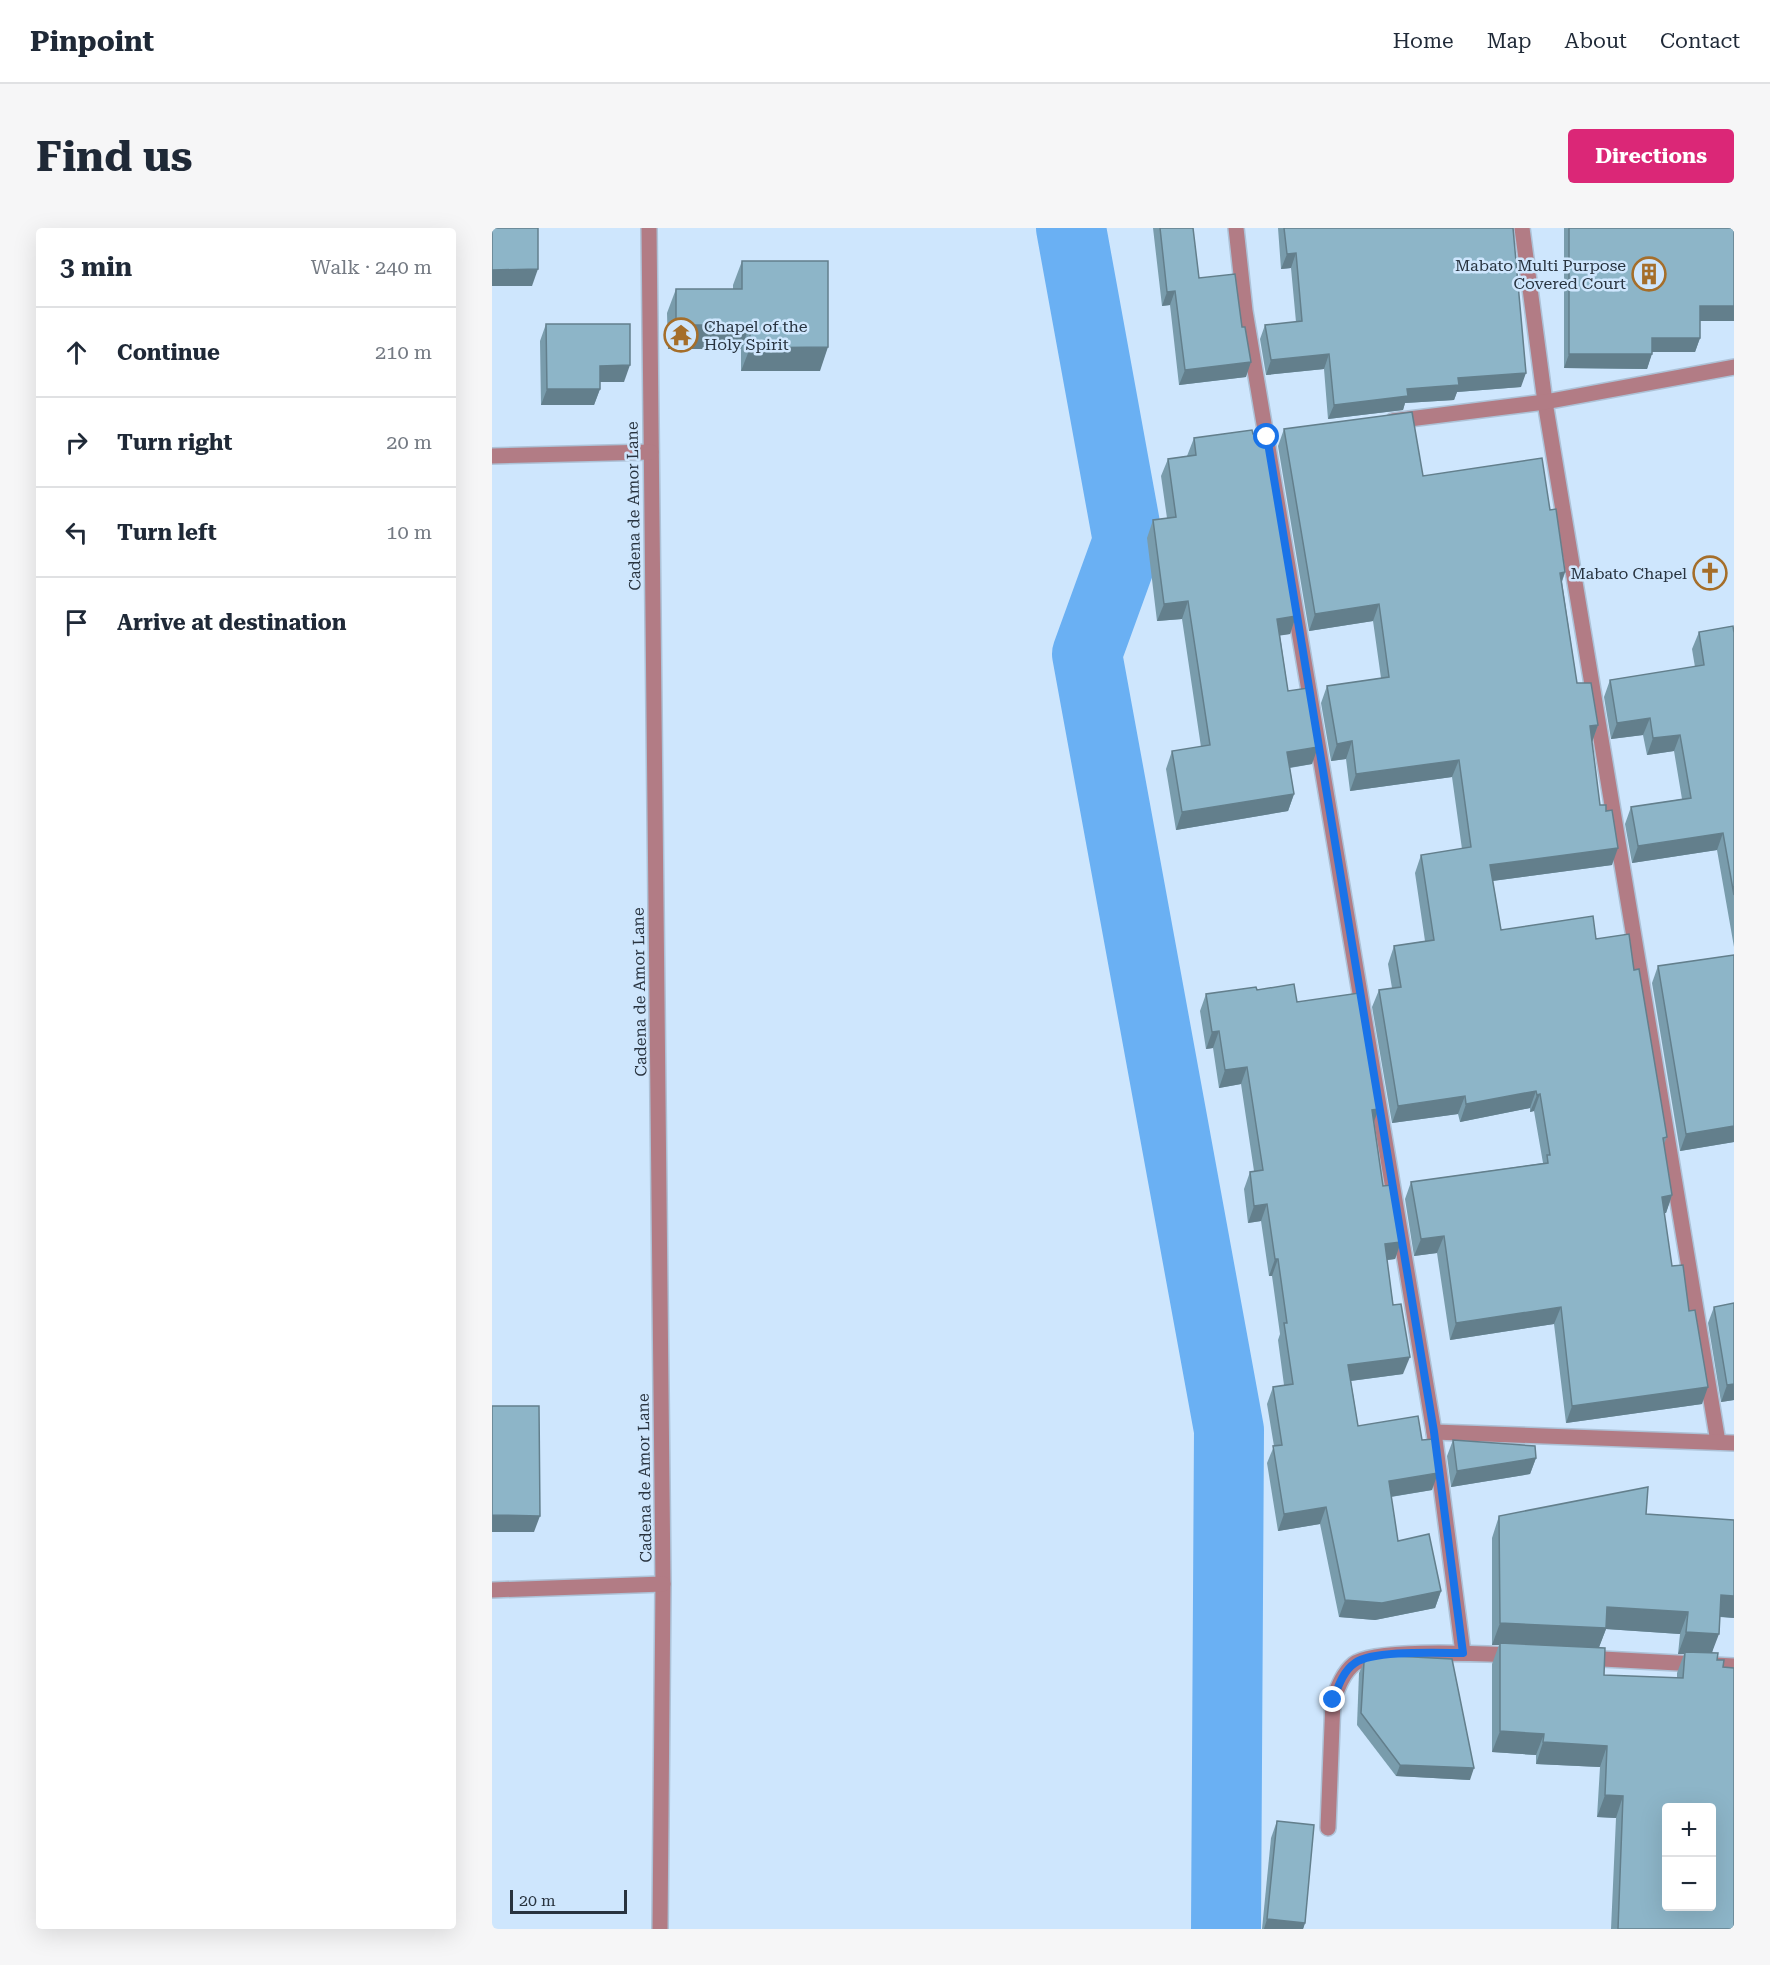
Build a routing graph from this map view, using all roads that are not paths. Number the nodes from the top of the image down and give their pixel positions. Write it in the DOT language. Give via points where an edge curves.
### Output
graph roads {
  1 [pos="649,228"];
  2 [pos="1236,228"];
  3 [pos="1522,228"];
  4 [pos="1734,367"];
  5 [pos="1545,402"];
  6 [pos="1383,422"];
  7 [pos="651,452"];
  8 [pos="492,456"];
  9 [pos="1434,1432"];
  10 [pos="1718,1442"];
  11 [pos="1734,1443"];
  12 [pos="663,1584"];
  13 [pos="492,1590"];
  14 [pos="1463,1653"];
  15 [pos="1534,1656"];
  16 [pos="1569,1658"];
  17 [pos="1734,1666"];
  18 [pos="1328,1828"];
  19 [pos="660,1929"];
  1 -- 7 [label="street, Cadena de Amor Lane"];
  2 -- 9 [label="street" via="1245,311 1273,436"];
  3 -- 5 [label="street"];
  4 -- 5 [label="street"];
  5 -- 6 [label="street"];
  5 -- 10 [label="street"];
  7 -- 8 [label="street"];
  7 -- 12 [label="street, Cadena de Amor Lane"];
  9 -- 10 [label="street"];
  9 -- 14 [label="street"];
  10 -- 11 [label="street"];
  12 -- 13 [label="street, Cadena de Amor Lane"];
  12 -- 19 [label="street"];
  14 -- 15 [label="street"];
  14 -- 18 [label="street" via="1374,1655 1355,1663 1340,1682 1333,1700"];
  16 -- 17 [label="street"];
}
